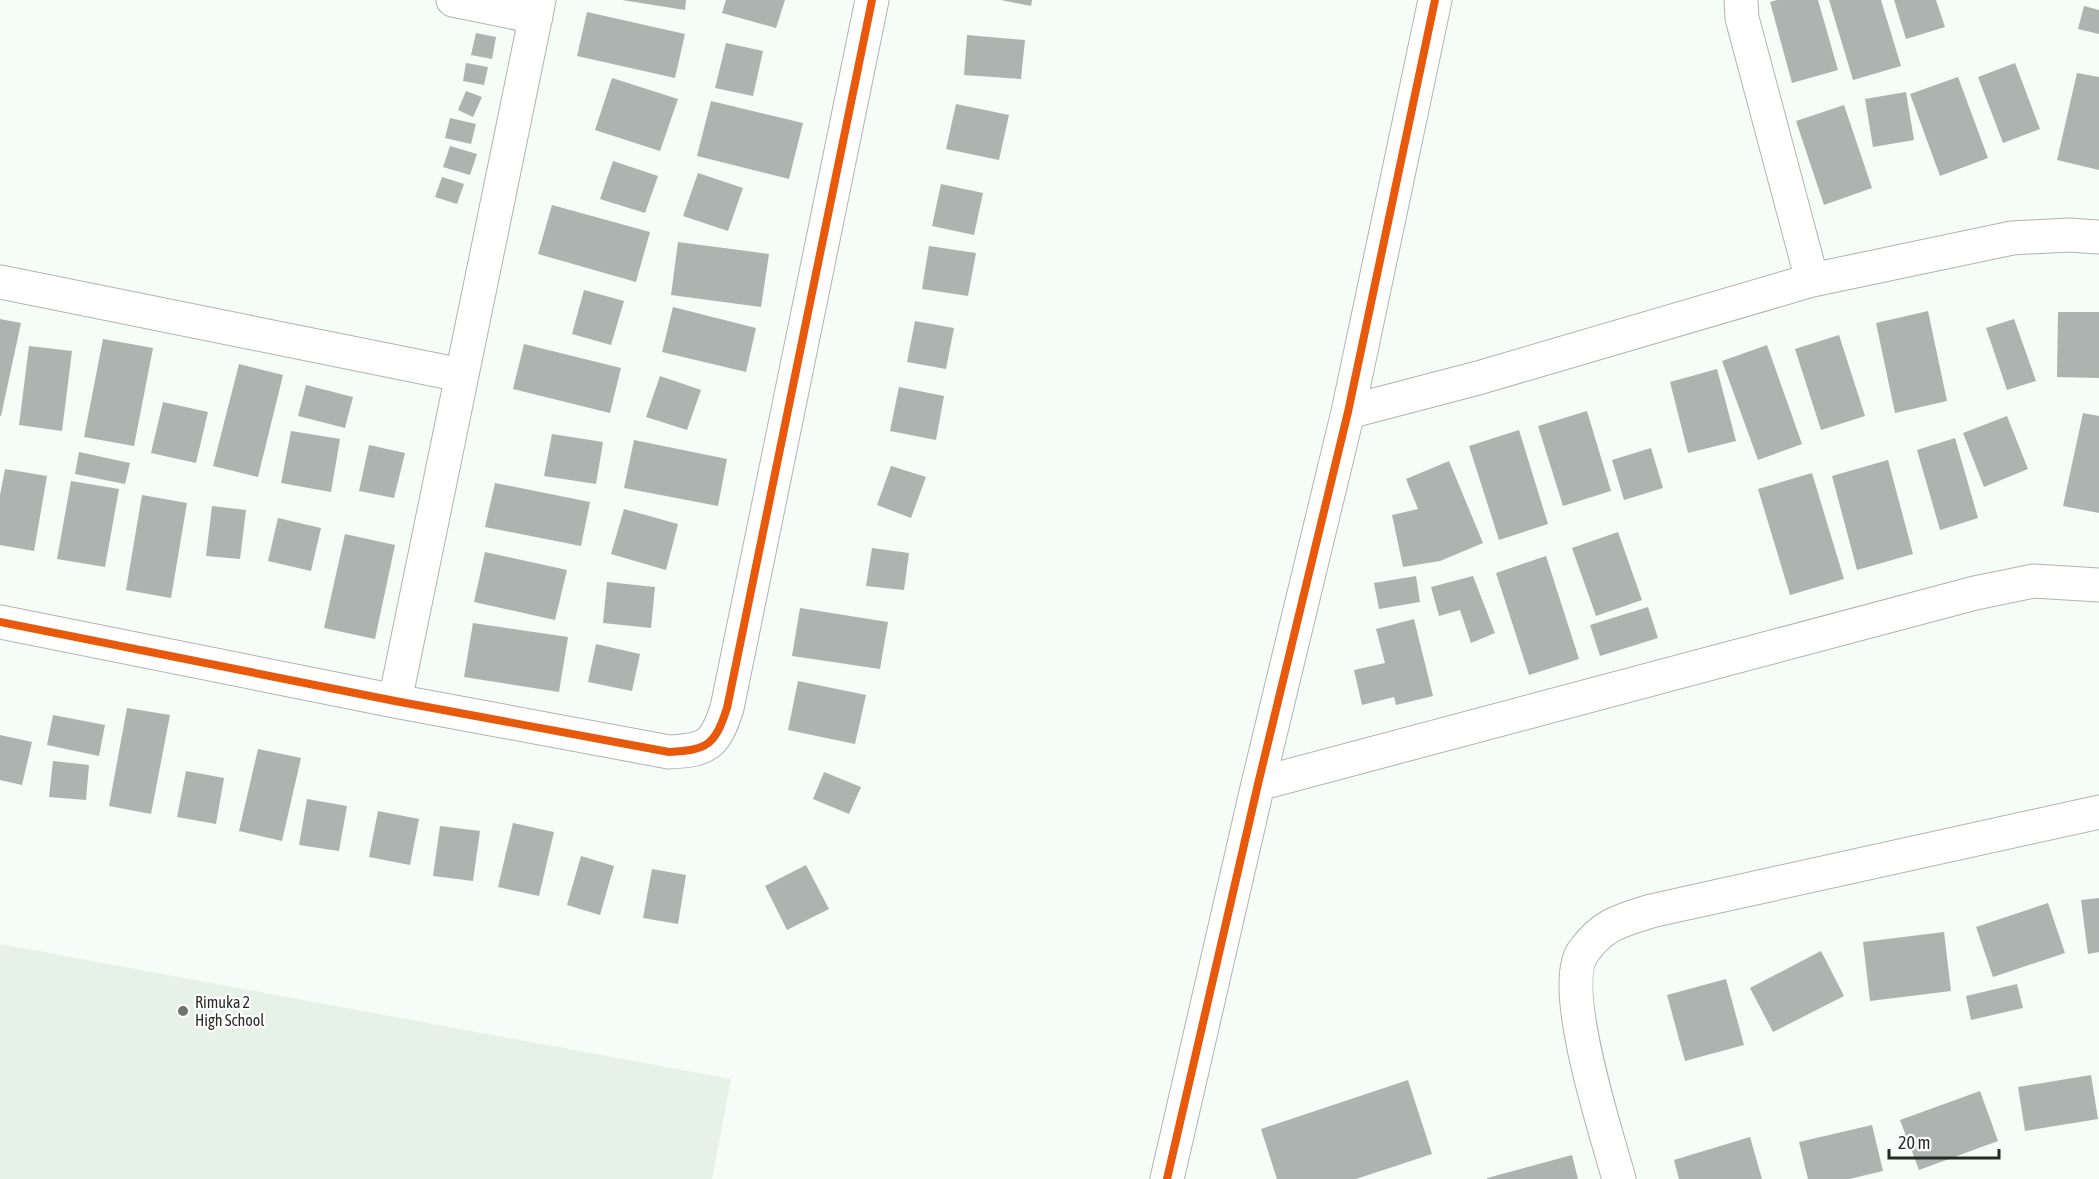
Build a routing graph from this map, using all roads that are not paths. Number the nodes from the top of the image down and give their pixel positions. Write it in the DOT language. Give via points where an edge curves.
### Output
graph roads {
  1 [pos="453,0"];
  2 [pos="872,0"];
  3 [pos="1435,0"];
  4 [pos="1741,0"];
  5 [pos="538,8"];
  6 [pos="2099,237"];
  7 [pos="1812,280"];
  8 [pos="0,282"];
  9 [pos="461,375"];
  10 [pos="1348,412"];
  11 [pos="2099,585"];
  12 [pos="0,622"];
  13 [pos="395,701"];
  14 [pos="1258,784"];
  15 [pos="2099,812"];
  16 [pos="1167,1179"];
  17 [pos="1619,1179"];
  1 -- 5 [label="street"];
  2 -- 13 [label="street" via="727,708 716,738 701,748 669,752"];
  3 -- 10 [label="street"];
  4 -- 7 [label="street" via="1742,18"];
  5 -- 9 [label="street"];
  6 -- 7 [label="street" via="2012,238"];
  7 -- 10 [label="street"];
  8 -- 9 [label="street"];
  9 -- 13 [label="street"];
  10 -- 14 [label="street"];
  11 -- 14 [label="street" via="2034,581 1975,593"];
  12 -- 13 [label="street"];
  14 -- 16 [label="street"];
  15 -- 17 [label="street" via="1651,911 1609,925 1581,954 1575,991 1582,1042"];
}
